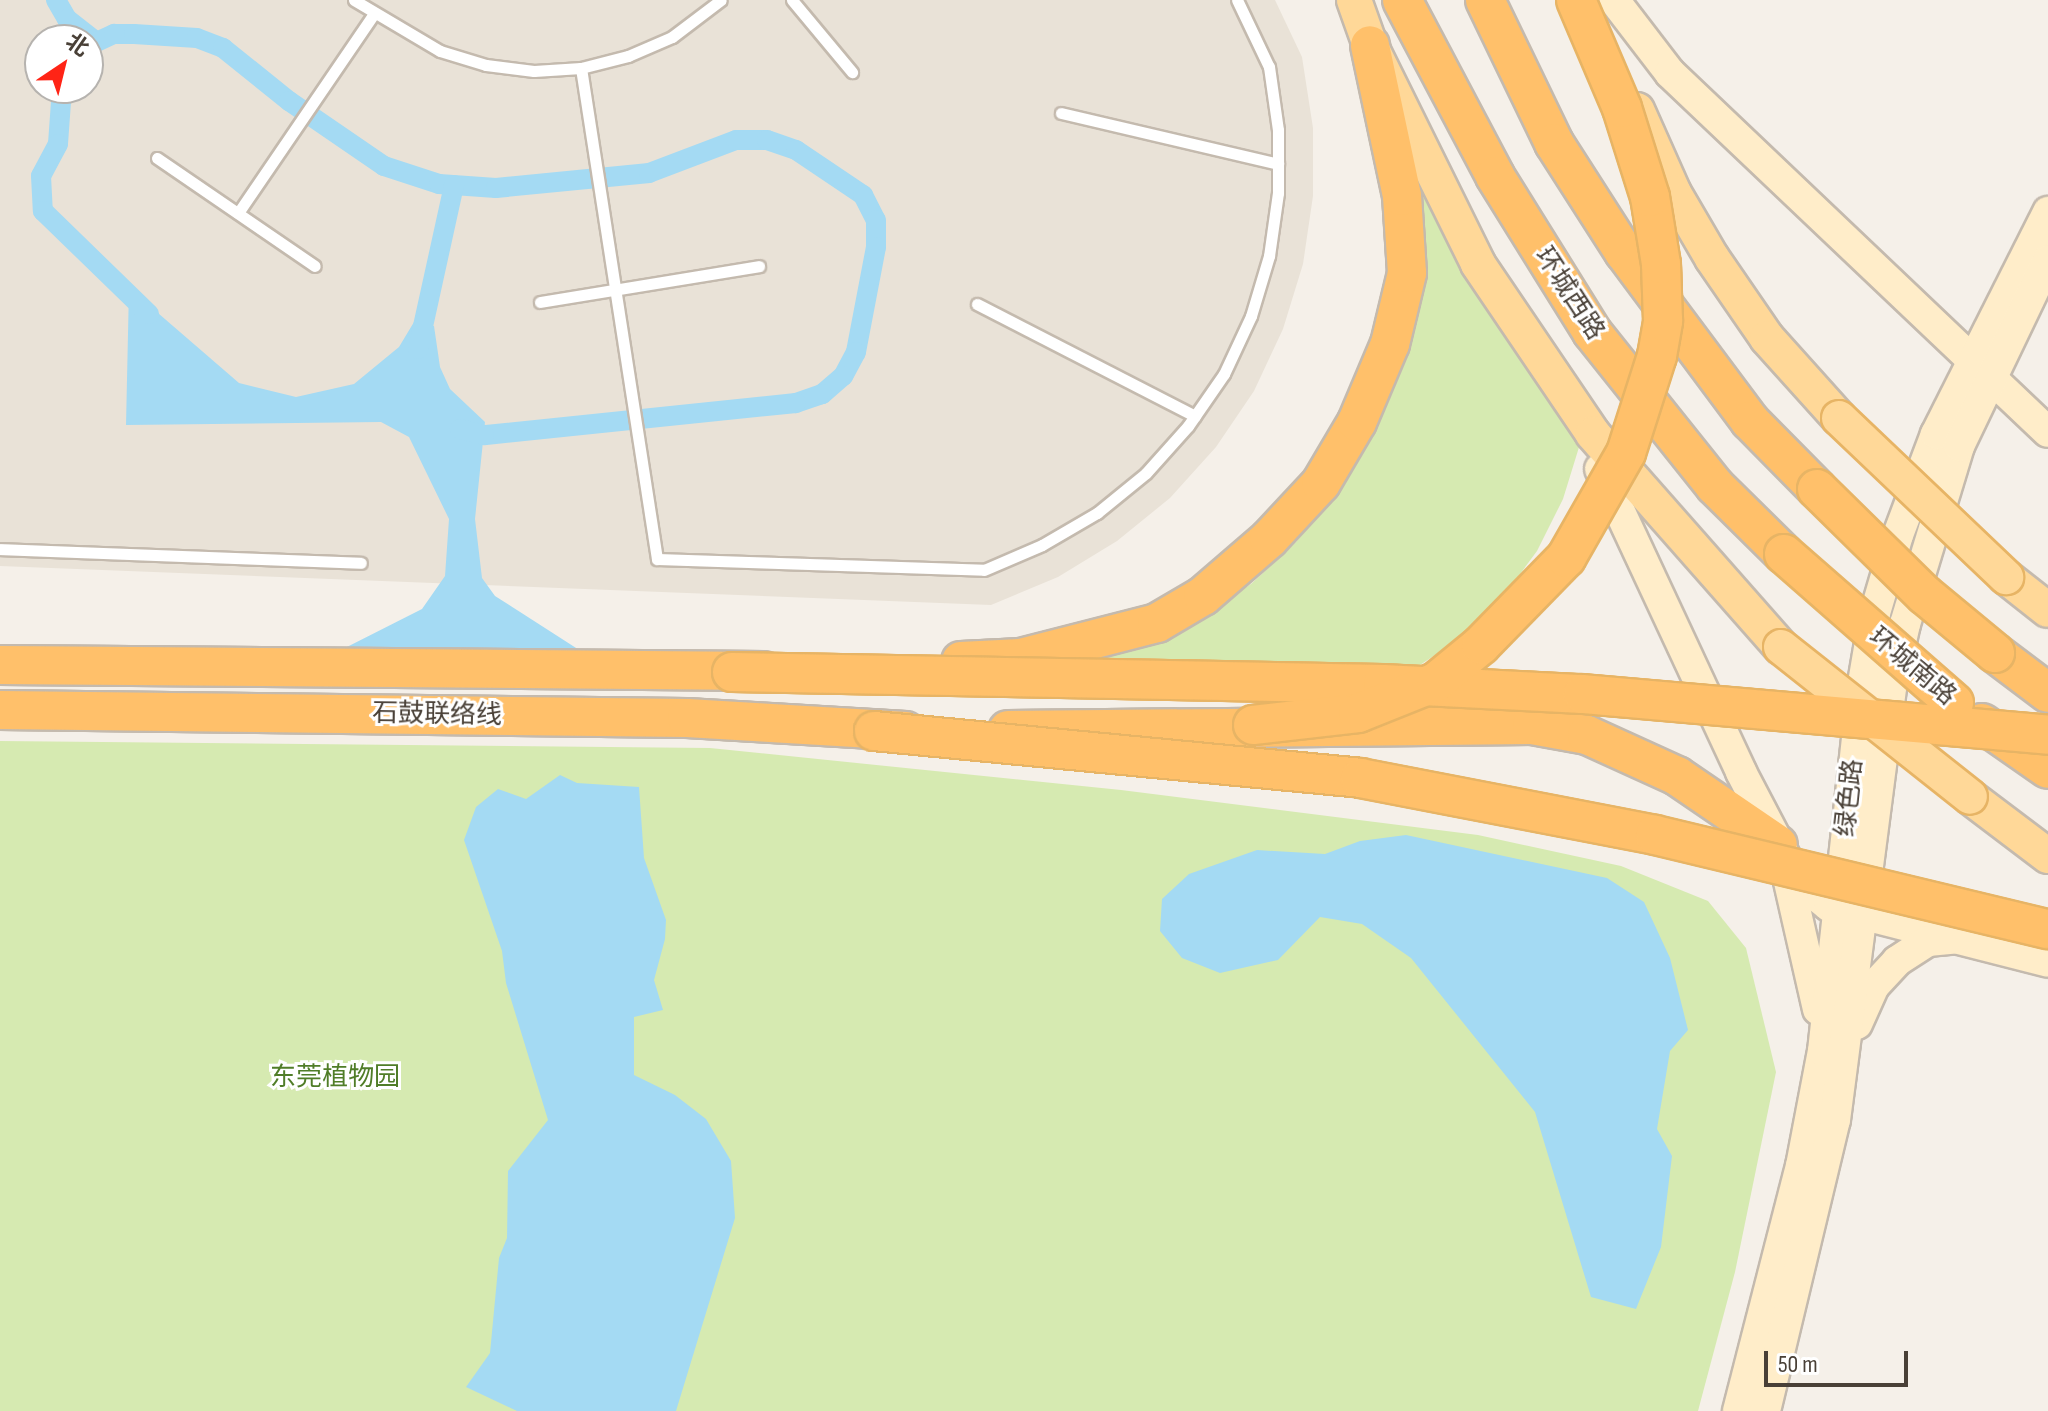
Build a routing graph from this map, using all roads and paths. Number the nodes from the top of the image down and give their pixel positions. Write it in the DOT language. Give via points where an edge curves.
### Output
graph roads {
  1 [pos="354,0"];
  2 [pos="721,0"];
  3 [pos="792,0"];
  4 [pos="1237,0"];
  5 [pos="1354,0"];
  6 [pos="1402,0"];
  7 [pos="1485,0"];
  8 [pos="1576,0"];
  9 [pos="1589,0"];
  10 [pos="1614,0"];
  11 [pos="374,14"];
  12 [pos="1370,45"];
  13 [pos="581,68"];
  14 [pos="852,72"];
  15 [pos="1061,113"];
  16 [pos="157,158"];
  17 [pos="1278,164"];
  18 [pos="2048,212"];
  19 [pos="238,213"];
  20 [pos="2048,260"];
  21 [pos="315,266"];
  22 [pos="759,266"];
  23 [pos="615,289"];
  24 [pos="540,302"];
  25 [pos="977,304"];
  26 [pos="1538,355"];
  27 [pos="1981,365"];
  28 [pos="1195,416"];
  29 [pos="2048,432"];
  30 [pos="0,549"];
  31 [pos="1784,554"];
  32 [pos="361,563"];
  33 [pos="2048,610"];
  34 [pos="0,665"];
  35 [pos="732,672"];
  36 [pos="2048,693"];
  37 [pos="0,710"];
  38 [pos="1253,725"];
  39 [pos="874,731"];
  40 [pos="2048,735"];
  41 [pos="2048,769"];
  42 [pos="1778,845"];
  43 [pos="2048,856"];
  44 [pos="1850,911"];
  45 [pos="2048,929"];
  46 [pos="1956,938"];
  47 [pos="2048,962"];
  48 [pos="1834,1053"];
  49 [pos="1738,1411"];
  50 [pos="1765,1411"];
  1 -- 11 [label="lane"];
  2 -- 13 [label="lane" via="672,37"];
  3 -- 14 [label="lane"];
  4 -- 17 [label="lane" via="1269,67"];
  5 -- 12 [label="main road"];
  6 -- 31 [label="highway, 环城西路" via="1495,176 1592,332 1715,486"];
  7 -- 36 [label="highway, bridge" via="1554,143 1624,252 1750,421 1925,595"];
  8 -- 38 [label="highway, bridge" via="1622,108 1650,197 1661,264 1663,321 1657,356 1626,453 1566,558 1481,645 1436,682 1358,713"];
  9 -- 33 [label="main road, bridge" via="1674,193 1767,338 1839,418 2006,577"];
  10 -- 27 [label="main road" via="1670,73"];
  11 -- 13 [label="lane" via="440,51 486,65 534,71"];
  11 -- 19 [label="lane"];
  12 -- 26 [label="main road" via="1478,264"];
  12 -- 35 [label="highway" via="1402,196 1407,273 1390,344 1357,422 1321,483 1269,539 1203,596 1157,623 1107,639 1021,658"];
  13 -- 23 [label="lane"];
  15 -- 17 [label="lane"];
  16 -- 19 [label="lane"];
  17 -- 28 [label="lane" via="1269,256 1251,316 1224,374"];
  18 -- 27 [label="main road, 绿色路"];
  19 -- 21 [label="lane"];
  20 -- 27 [label="main road, 绿色路"];
  22 -- 23 [label="lane"];
  23 -- 24 [label="lane"];
  23 -- 28 [label="lane" via="657,559 984,570 1097,513 1146,473"];
  25 -- 28 [label="lane"];
  26 -- 42 [label="main road" via="1621,509"];
  26 -- 43 [label="main road, bridge" via="1633,483 1781,647"];
  27 -- 29 [label="main road"];
  27 -- 44 [label="main road, 绿色路" via="1898,535 1875,613"];
  30 -- 32 [label="lane"];
  31 -- 41 [label="highway, 环城南路, bridge" via="1954,703"];
  34 -- 35 [label="highway, 石鼓联络线"];
  35 -- 40 [label="highway, bridge" via="1552,692 1741,704"];
  37 -- 39 [label="highway, 石鼓联络线" via="687,718"];
  38 -- 39 [label="highway"];
  38 -- 42 [label="highway" via="1532,725 1587,735 1677,776"];
  39 -- 45 [label="highway, bridge" via="1360,778 1655,835"];
  42 -- 44 [label="main road" via="1805,888"];
  42 -- 48 [label="main road"];
  44 -- 46 [label="main road"];
  44 -- 48 [label="main road, 绿色路"];
  46 -- 47 [label="main road"];
  46 -- 48 [label="main road" via="1928,941 1897,961 1874,986"];
  48 -- 49 [label="main road, 绿色路"];
  48 -- 50 [label="main road, 绿色路" via="1825,1165"];
}
